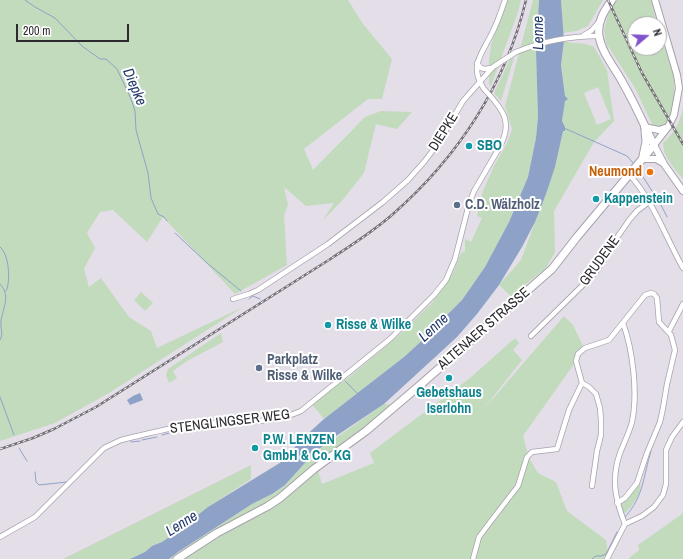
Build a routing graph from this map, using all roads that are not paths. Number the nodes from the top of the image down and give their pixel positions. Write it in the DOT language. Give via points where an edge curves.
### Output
graph roads {
  1 [pos="505,0"];
  2 [pos="612,0"];
  3 [pos="655,0"];
  4 [pos="600,20"];
  5 [pos="580,36"];
  6 [pos="599,36"];
  7 [pos="477,63"];
  8 [pos="492,67"];
  9 [pos="479,82"];
  10 [pos="644,127"];
  11 [pos="668,127"];
  12 [pos="654,145"];
  13 [pos="642,159"];
  14 [pos="664,164"];
  15 [pos="634,169"];
  16 [pos="683,191"];
  17 [pos="650,202"];
  18 [pos="683,268"];
  19 [pos="233,299"];
  20 [pos="683,304"];
  21 [pos="623,323"];
  22 [pos="669,331"];
  23 [pos="531,336"];
  24 [pos="582,383"];
  25 [pos="683,422"];
  26 [pos="592,486"];
  27 [pos="617,504"];
  28 [pos="625,524"];
  29 [pos="0,537"];
  30 [pos="177,559"];
  31 [pos="473,559"];
  32 [pos="607,559"];
  1 -- 7 [label="street"];
  2 -- 4 [label="main road"];
  3 -- 11 [label="main road" via="679,88 674,116"];
  4 -- 5 [label="street, DIEPKE" via="591,31"];
  4 -- 6 [label="main road"];
  5 -- 6 [label="street, DIEPKE"];
  5 -- 8 [label="street, DIEPKE, bridge" via="546,41 516,52"];
  6 -- 10 [label="main road"];
  7 -- 8 [label="street" via="485,70"];
  7 -- 9 [label="street, STENGLINGSER WEG"];
  8 -- 9 [label="street, DIEPKE"];
  9 -- 19 [label="street, DIEPKE" via="463,101 437,145 403,185 328,244 258,290"];
  9 -- 29 [label="street, STENGLINGSER WEG, bridge" via="500,108 506,134 472,198 455,259 446,280 426,304 390,338 301,411 288,416 247,423 179,427 120,440 104,448 35,517"];
  10 -- 11 [label="main road" via="659,130"];
  10 -- 12 [label="main road"];
  10 -- 13 [label="main road" via="646,142"];
  11 -- 12 [label="main road"];
  12 -- 13 [label="main road, ALTENAER STRASSE"];
  12 -- 14 [label="main road"];
  13 -- 14 [label="main road" via="656,159"];
  13 -- 15 [label="main road, ALTENAER STRASSE"];
  14 -- 16 [label="main road"];
  15 -- 17 [label="street" via="638,184"];
  15 -- 30 [label="main road, ALTENAER STRASSE" via="552,269 380,420 268,506 217,533"];
  17 -- 18 [label="street"];
  17 -- 23 [label="street, GRUDENE" via="630,219 591,277"];
  20 -- 22 [label="street"];
  21 -- 22 [label="street" via="645,295 652,293 657,298 659,322"];
  21 -- 24 [label="street" via="609,340 584,348 578,354 576,361"];
  21 -- 27 [label="street" via="630,349 635,404 630,429 617,462 614,485"];
  22 -- 27 [label="street" via="675,350 660,422 638,483"];
  24 -- 26 [label="street" via="596,394 600,408 600,435"];
  24 -- 31 [label="street" via="569,410 558,452 532,452 527,456 518,486 479,537"];
  25 -- 28 [label="street" via="666,450 666,484 663,496 642,516"];
  27 -- 28 [label="street"];
  28 -- 32 [label="street"];
}
